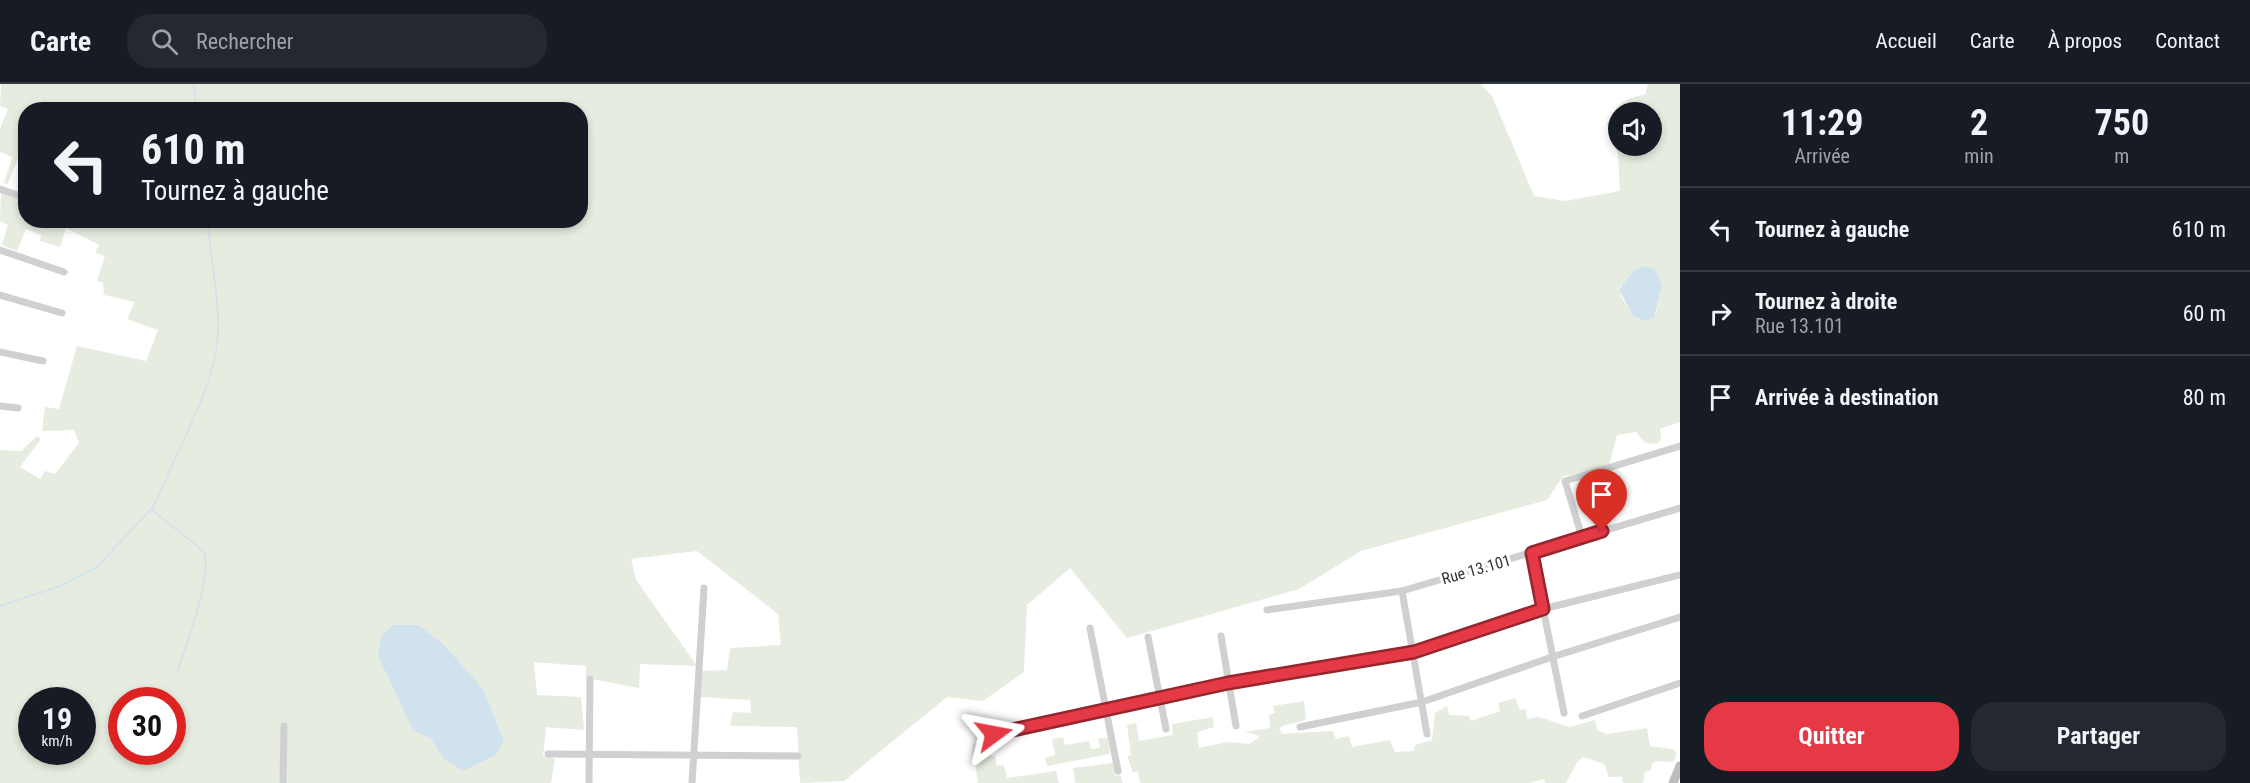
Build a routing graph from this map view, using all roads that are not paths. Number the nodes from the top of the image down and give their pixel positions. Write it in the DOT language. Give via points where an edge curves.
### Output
graph roads {
  1 [pos="0,189"];
  2 [pos="18,195"];
  3 [pos="0,250"];
  4 [pos="64,272"];
  5 [pos="0,295"];
  6 [pos="62,313"];
  7 [pos="0,352"];
  8 [pos="43,361"];
  9 [pos="0,406"];
  10 [pos="18,408"];
  11 [pos="1680,446"];
  12 [pos="1680,508"];
  13 [pos="1582,537"];
  14 [pos="1532,553"];
  15 [pos="1680,575"];
  16 [pos="704,588"];
  17 [pos="1402,591"];
  18 [pos="1543,609"];
  19 [pos="1268,610"];
  20 [pos="1680,617"];
  21 [pos="1090,628"];
  22 [pos="1221,636"];
  23 [pos="1148,637"];
  24 [pos="1414,652"];
  25 [pos="1552,657"];
  26 [pos="590,679"];
  27 [pos="1228,683"];
  28 [pos="1680,683"];
  29 [pos="1161,699"];
  30 [pos="1422,702"];
  31 [pos="1106,708"];
  32 [pos="1564,713"];
  33 [pos="1582,716"];
  34 [pos="284,726"];
  35 [pos="1236,726"];
  36 [pos="1300,727"];
  37 [pos="1166,729"];
  38 [pos="994,734"];
  39 [pos="1427,734"];
  40 [pos="548,754"];
  41 [pos="589,754"];
  42 [pos="692,755"];
  43 [pos="798,756"];
  44 [pos="1680,766"];
  45 [pos="1118,771"];
  46 [pos="282,783"];
  47 [pos="589,783"];
  48 [pos="692,783"];
  49 [pos="1673,783"];
  1 -- 2 [label="street"];
  3 -- 4 [label="street"];
  5 -- 6 [label="street"];
  7 -- 8 [label="street"];
  9 -- 10 [label="street"];
  11 -- 13 [label="street" via="1565,481"];
  12 -- 13 [label="street, Rue 13.101"];
  13 -- 14 [label="street, Rue 13.101"];
  14 -- 17 [label="street, Rue 13.101"];
  14 -- 18 [label="street"];
  15 -- 18 [label="street"];
  16 -- 42 [label="street"];
  17 -- 19 [label="street, Rue 13.101"];
  17 -- 24 [label="street"];
  18 -- 24 [label="street"];
  18 -- 25 [label="street"];
  20 -- 25 [label="street"];
  21 -- 31 [label="street"];
  22 -- 27 [label="street"];
  23 -- 29 [label="street"];
  24 -- 27 [label="street"];
  24 -- 30 [label="street"];
  25 -- 30 [label="street"];
  25 -- 32 [label="street"];
  26 -- 41 [label="street"];
  27 -- 29 [label="street"];
  27 -- 35 [label="street"];
  28 -- 33 [label="street"];
  29 -- 31 [label="street"];
  29 -- 37 [label="street"];
  30 -- 36 [label="street"];
  30 -- 39 [label="street"];
  31 -- 38 [label="street"];
  31 -- 45 [label="street"];
  34 -- 46 [label="street"];
  40 -- 41 [label="street"];
  41 -- 42 [label="street"];
  41 -- 47 [label="street"];
  42 -- 43 [label="street"];
  42 -- 48 [label="street"];
  44 -- 49 [label="main road"];
}
